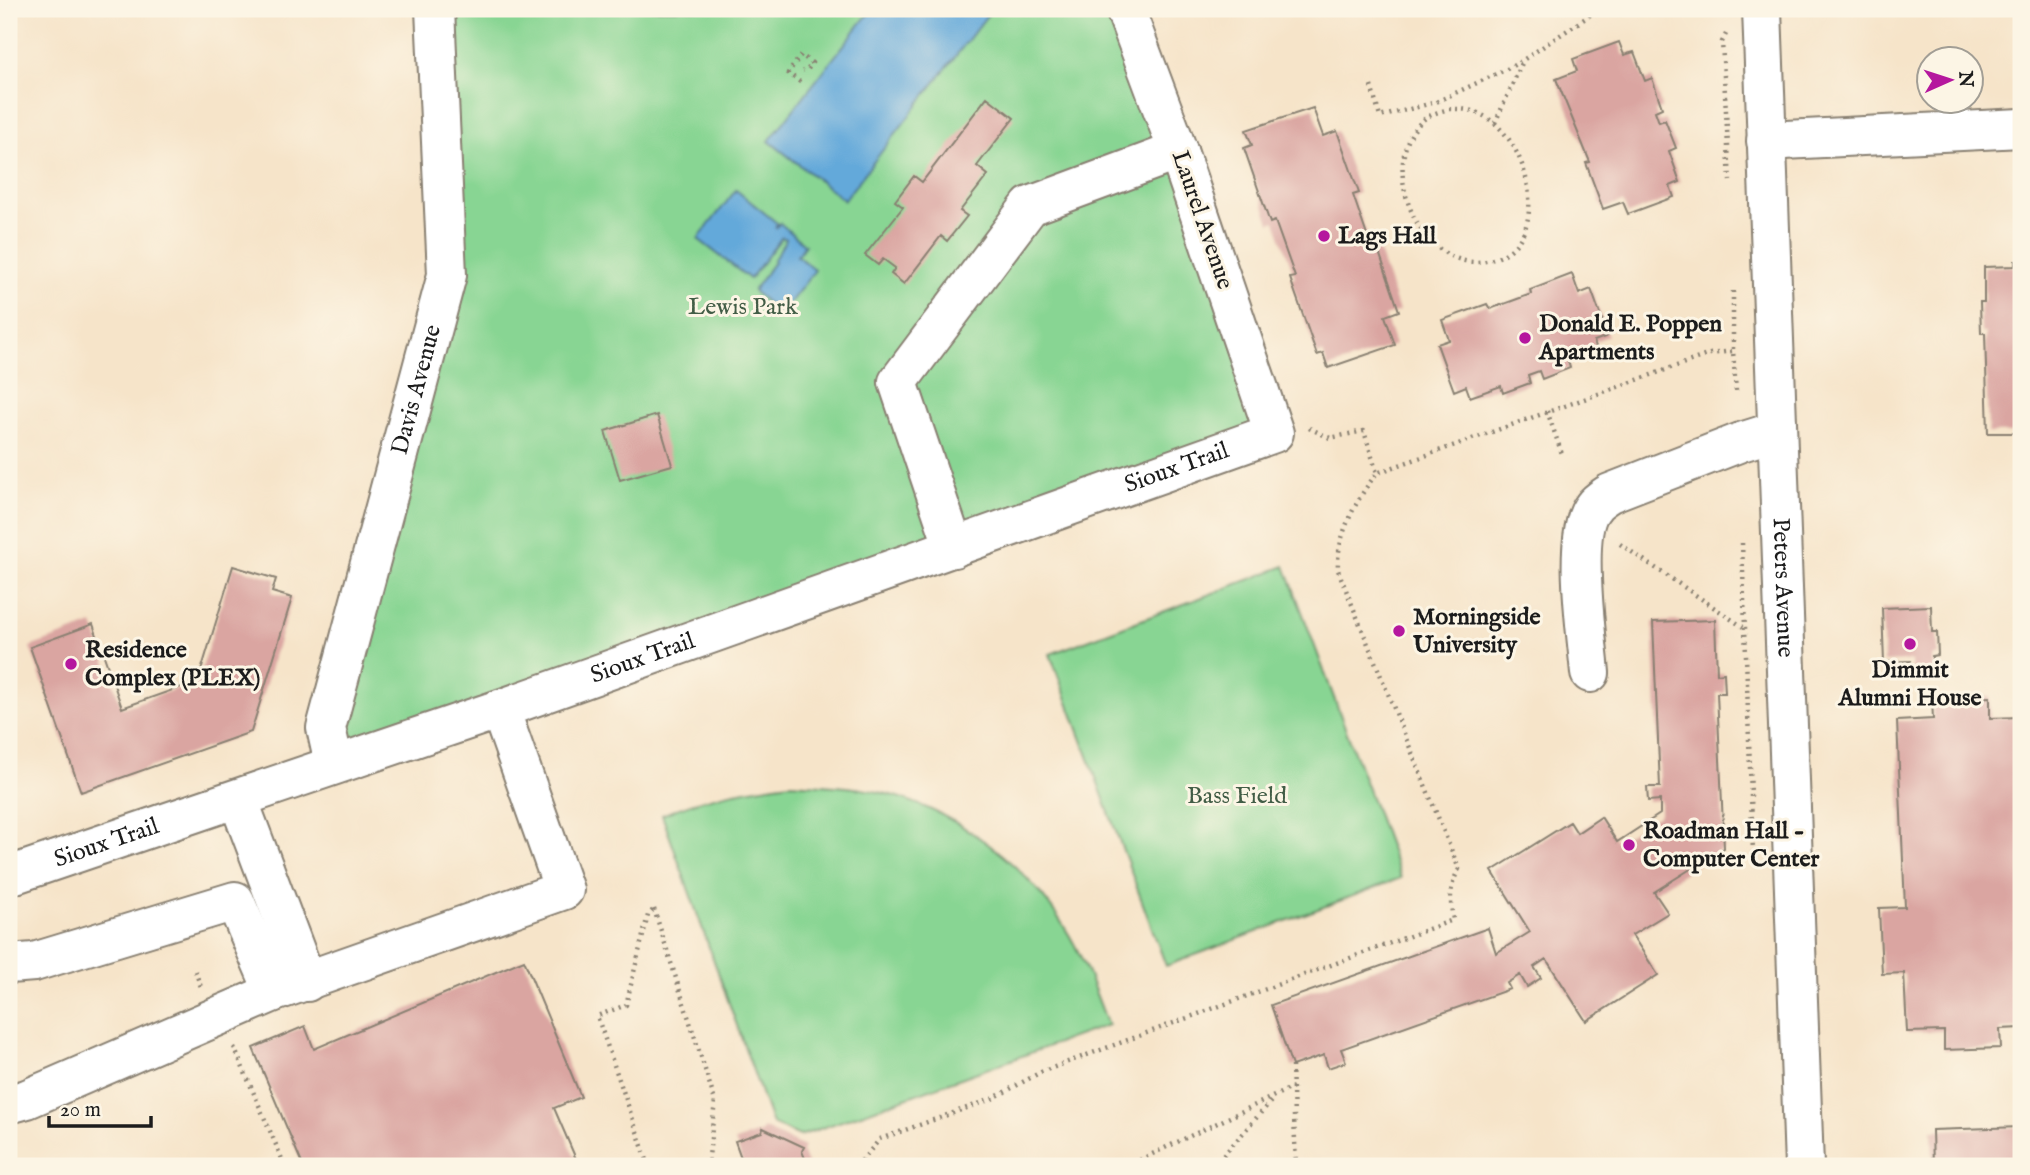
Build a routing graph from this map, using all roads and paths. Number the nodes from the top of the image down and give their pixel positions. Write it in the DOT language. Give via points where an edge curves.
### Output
graph roads {
  1 [pos="435,9"];
  2 [pos="1125,9"];
  3 [pos="1599,9"];
  4 [pos="1762,9"];
  5 [pos="1523,61"];
  6 [pos="803,71"];
  7 [pos="800,82"];
  8 [pos="1371,86"];
  9 [pos="1436,102"];
  10 [pos="1439,112"];
  11 [pos="1495,123"];
  12 [pos="2021,128"];
  13 [pos="1766,141"];
  14 [pos="1178,151"];
  15 [pos="1733,351"];
  16 [pos="1547,411"];
  17 [pos="1289,429"];
  18 [pos="1776,431"];
  19 [pos="1562,454"];
  20 [pos="1377,472"];
  21 [pos="1610,538"];
  22 [pos="954,548"];
  23 [pos="1744,628"];
  24 [pos="1590,673"];
  25 [pos="500,709"];
  26 [pos="334,764"];
  27 [pos="238,799"];
  28 [pos="9,876"];
  29 [pos="9,964"];
  30 [pos="290,987"];
  31 [pos="224,1042"];
  32 [pos="1292,1066"];
  33 [pos="1293,1087"];
  34 [pos="1275,1096"];
  35 [pos="9,1104"];
  36 [pos="285,1166"];
  37 [pos="649,1166"];
  38 [pos="708,1166"];
  39 [pos="858,1166"];
  40 [pos="1127,1166"];
  41 [pos="1214,1166"];
  42 [pos="1296,1166"];
  43 [pos="1804,1166"];
  1 -- 26 [label="street, Davis Avenue" via="447,275 326,728"];
  2 -- 14 [label="street, Laurel Avenue"];
  3 -- 5 [label="path"];
  4 -- 13 [label="street, Peters Avenue"];
  5 -- 9 [label="path"];
  5 -- 11 [label="path"];
  6 -- 7 [label="path" via="812,63 801,55 788,73"];
  8 -- 9 [label="path" via="1380,117"];
  9 -- 10 [label="path"];
  10 -- 11 [label="path" via="1466,109"];
  10 -- 11 [label="path" via="1420,123 1411,137 1404,165 1405,193 1423,233 1444,253 1467,261 1505,254 1520,236 1528,214 1523,164"];
  12 -- 13 [label="street"];
  13 -- 18 [label="street, Peters Avenue"];
  14 -- 17 [label="street, Laurel Avenue"];
  14 -- 22 [label="street" via="1030,206 898,382"];
  15 -- 16 [label="path" via="1710,354"];
  16 -- 19 [label="path"];
  16 -- 20 [label="path"];
  17 -- 20 [label="path" via="1330,438 1364,431"];
  17 -- 22 [label="street, Sioux Trail"];
  18 -- 24 [label="street" via="1610,493 1592,507 1584,526 1581,558"];
  18 -- 43 [label="street, Peters Avenue"];
  20 -- 39 [label="path" via="1348,523 1338,570 1459,869 1451,883 1453,920 1041,1072 992,1098 880,1139"];
  21 -- 23 [label="path"];
  22 -- 25 [label="street, Sioux Trail"];
  25 -- 26 [label="street, Sioux Trail"];
  25 -- 30 [label="street" via="564,890"];
  26 -- 27 [label="street, Sioux Trail"];
  27 -- 28 [label="street, Sioux Trail"];
  27 -- 30 [label="street"];
  29 -- 30 [label="street" via="34,962 235,901"];
  30 -- 35 [label="street"];
  31 -- 36 [label="path" via="236,1048"];
  32 -- 33 [label="path"];
  33 -- 34 [label="path"];
  33 -- 42 [label="path"];
  34 -- 40 [label="path"];
  34 -- 41 [label="path"];
  37 -- 38 [label="path" via="597,1016 626,1005 648,915 654,909 715,1101"];
}
